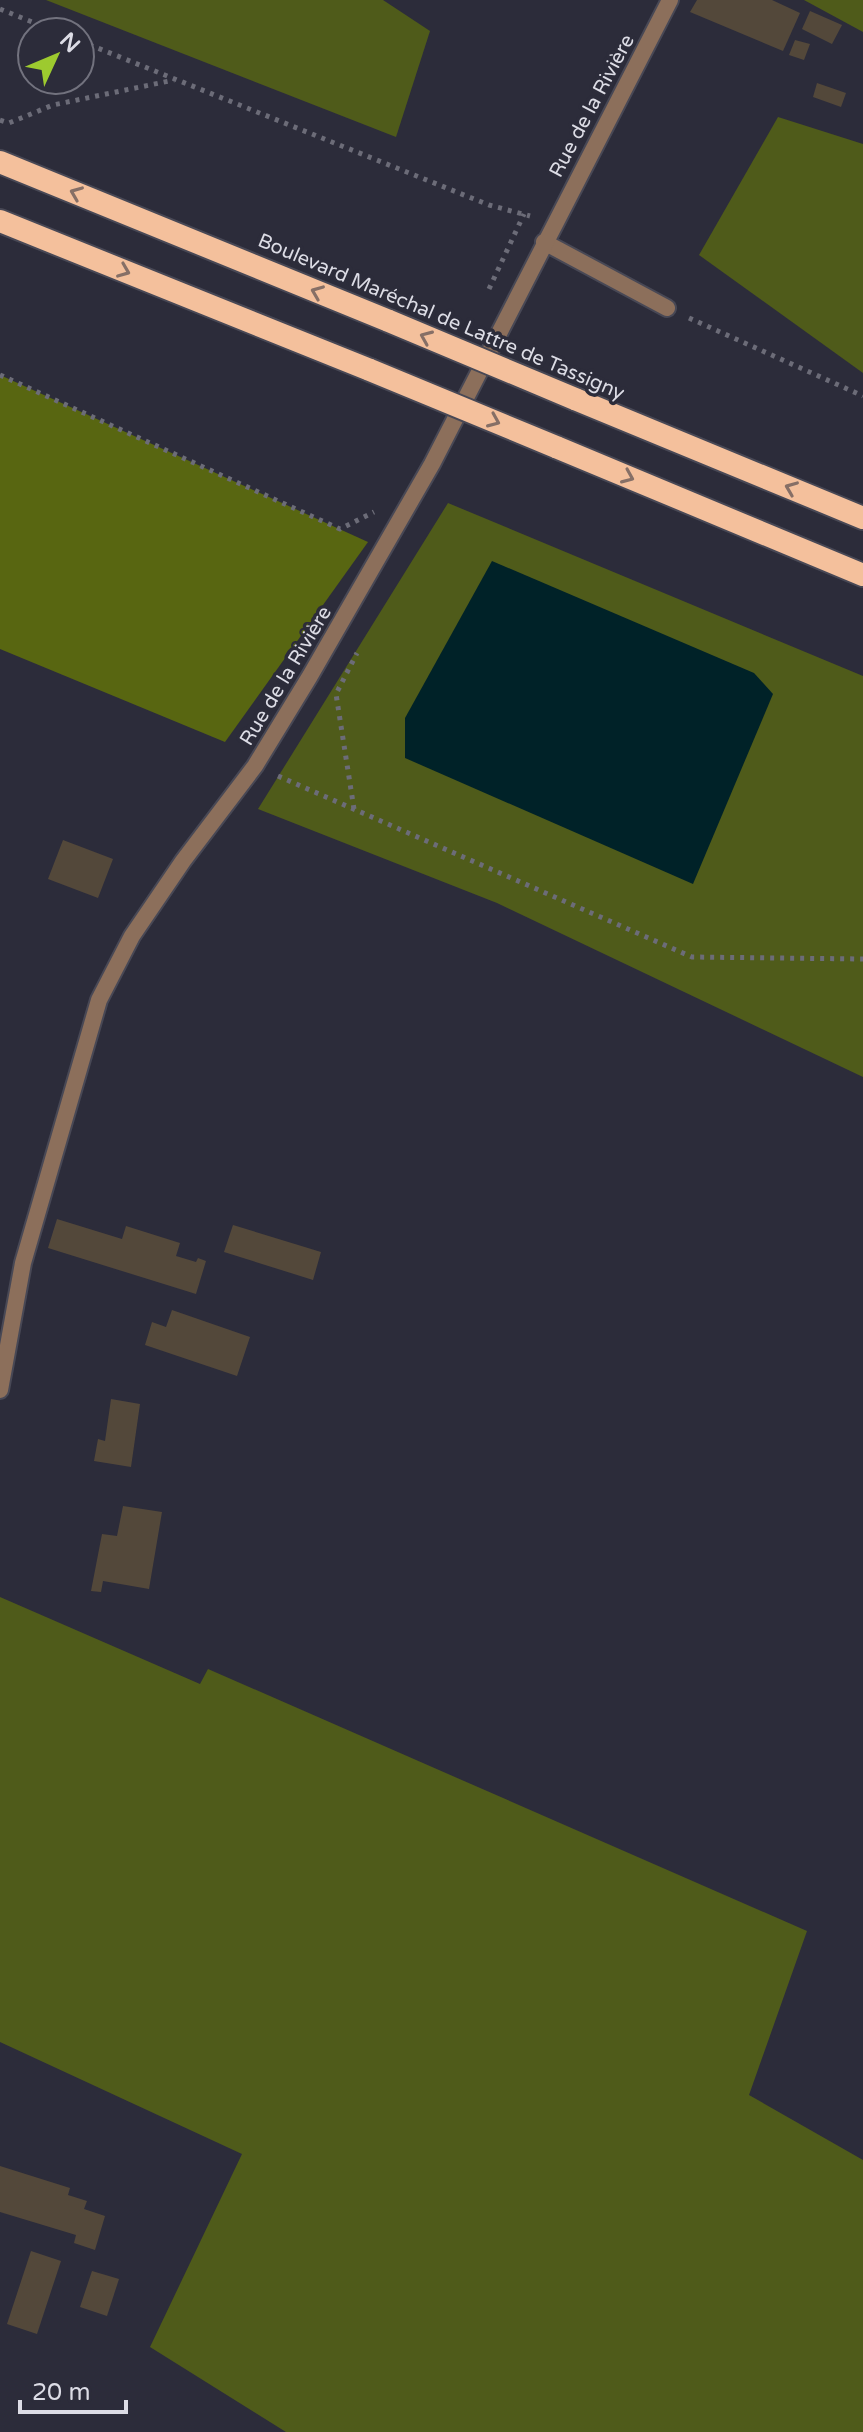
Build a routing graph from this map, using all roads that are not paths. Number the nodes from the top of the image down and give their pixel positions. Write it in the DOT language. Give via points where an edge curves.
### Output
graph roads {
  1 [pos="670,0"];
  2 [pos="0,162"];
  3 [pos="0,221"];
  4 [pos="544,242"];
  5 [pos="667,308"];
  6 [pos="863,518"];
  7 [pos="863,575"];
  8 [pos="0,1390"];
  1 -- 4 [label="street, Rue de la Rivière"];
  6 -- 2 [label="highway, Boulevard Maréchal de Lattre de Tassigny, one-way, bridge"];
  3 -- 7 [label="highway, one-way, bridge"];
  4 -- 5 [label="street"];
  4 -- 8 [label="street, Rue de la Rivière" via="399,523 255,766 140,924 99,1000 23,1263"];
}
